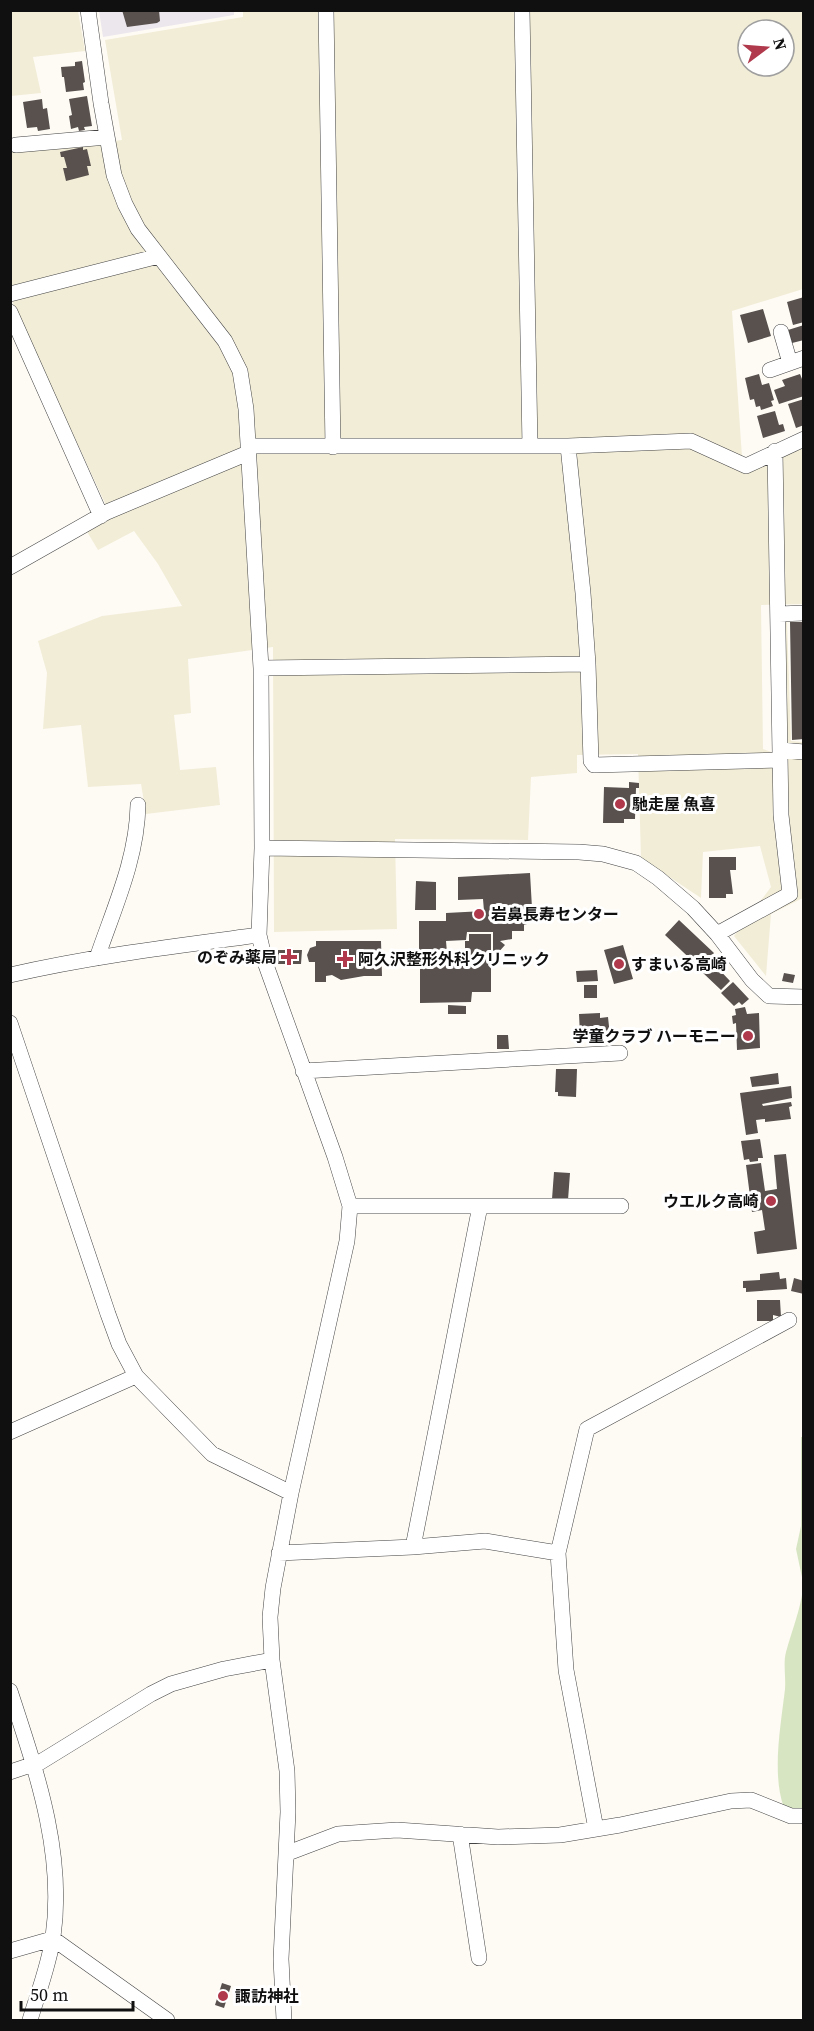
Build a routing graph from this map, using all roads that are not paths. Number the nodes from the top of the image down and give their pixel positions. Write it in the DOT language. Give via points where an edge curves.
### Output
graph roads {
  1 [pos="88,10"];
  2 [pos="326,10"];
  3 [pos="522,10"];
  4 [pos="107,137"];
  5 [pos="16,146"];
  6 [pos="159,256"];
  7 [pos="10,294"];
  8 [pos="10,312"];
  9 [pos="781,332"];
  10 [pos="797,360"];
  11 [pos="770,370"];
  12 [pos="804,439"];
  13 [pos="530,446"];
  14 [pos="568,446"];
  15 [pos="333,447"];
  16 [pos="248,449"];
  17 [pos="775,451"];
  18 [pos="101,516"];
  19 [pos="10,567"];
  20 [pos="804,613"];
  21 [pos="778,614"];
  22 [pos="588,664"];
  23 [pos="261,668"];
  24 [pos="804,752"];
  25 [pos="780,755"];
  26 [pos="138,805"];
  27 [pos="262,848"];
  28 [pos="717,934"];
  29 [pos="259,935"];
  30 [pos="97,958"];
  31 [pos="10,975"];
  32 [pos="804,997"];
  33 [pos="10,1023"];
  34 [pos="620,1053"];
  35 [pos="303,1071"];
  36 [pos="350,1206"];
  37 [pos="480,1206"];
  38 [pos="621,1206"];
  39 [pos="789,1320"];
  40 [pos="136,1376"];
  41 [pos="10,1432"];
  42 [pos="291,1493"];
  43 [pos="413,1547"];
  44 [pos="279,1553"];
  45 [pos="558,1553"];
  46 [pos="272,1660"];
  47 [pos="10,1691"];
  48 [pos="34,1765"];
  49 [pos="10,1772"];
  50 [pos="804,1816"];
  51 [pos="596,1829"];
  52 [pos="460,1834"];
  53 [pos="288,1853"];
  54 [pos="52,1939"];
  55 [pos="10,1951"];
  56 [pos="479,1958"];
  57 [pos="30,2020"];
  58 [pos="167,2020"];
  59 [pos="284,2020"];
  1 -- 4 [label="street"];
  2 -- 15 [label="street"];
  3 -- 13 [label="street"];
  4 -- 5 [label="street"];
  4 -- 6 [label="street" via="114,175 125,204"];
  6 -- 7 [label="street"];
  6 -- 16 [label="street" via="225,341 240,371"];
  8 -- 18 [label="street"];
  9 -- 10 [label="street"];
  10 -- 11 [label="street"];
  12 -- 17 [label="street"];
  13 -- 14 [label="street"];
  13 -- 15 [label="street"];
  14 -- 17 [label="street" via="691,441 746,466"];
  14 -- 22 [label="street"];
  15 -- 16 [label="street"];
  16 -- 18 [label="street"];
  16 -- 23 [label="street"];
  17 -- 21 [label="street"];
  18 -- 19 [label="street"];
  20 -- 21 [label="street"];
  21 -- 25 [label="street"];
  22 -- 23 [label="street"];
  22 -- 25 [label="street" via="594,765"];
  23 -- 27 [label="street"];
  24 -- 25 [label="street"];
  25 -- 28 [label="street" via="781,815 790,894"];
  26 -- 30 [label="street" via="129,868"];
  27 -- 28 [label="street" via="603,854 636,863 658,878"];
  27 -- 29 [label="street"];
  28 -- 32 [label="street" via="769,996"];
  29 -- 30 [label="street"];
  29 -- 35 [label="street"];
  30 -- 31 [label="street"];
  33 -- 40 [label="street" via="111,1324"];
  34 -- 35 [label="street"];
  35 -- 36 [label="street"];
  36 -- 37 [label="street"];
  36 -- 42 [label="street" via="346,1241"];
  37 -- 38 [label="street"];
  37 -- 43 [label="street"];
  39 -- 45 [label="street" via="587,1429"];
  40 -- 41 [label="street"];
  40 -- 42 [label="street" via="212,1454"];
  42 -- 44 [label="street"];
  43 -- 44 [label="street"];
  43 -- 45 [label="street" via="485,1541"];
  44 -- 46 [label="street" via="270,1617"];
  45 -- 51 [label="street" via="566,1670"];
  46 -- 48 [label="street" via="171,1684"];
  46 -- 53 [label="street" via="287,1771"];
  47 -- 48 [label="street"];
  48 -- 49 [label="street"];
  48 -- 54 [label="street" via="54,1857"];
  50 -- 51 [label="street" via="791,1816 752,1800 731,1801"];
  51 -- 52 [label="street" via="560,1835"];
  52 -- 53 [label="street" via="398,1830 338,1834"];
  52 -- 56 [label="street"];
  53 -- 59 [label="street" via="281,1959"];
  54 -- 55 [label="street"];
  54 -- 57 [label="street"];
  54 -- 58 [label="street"];
}
